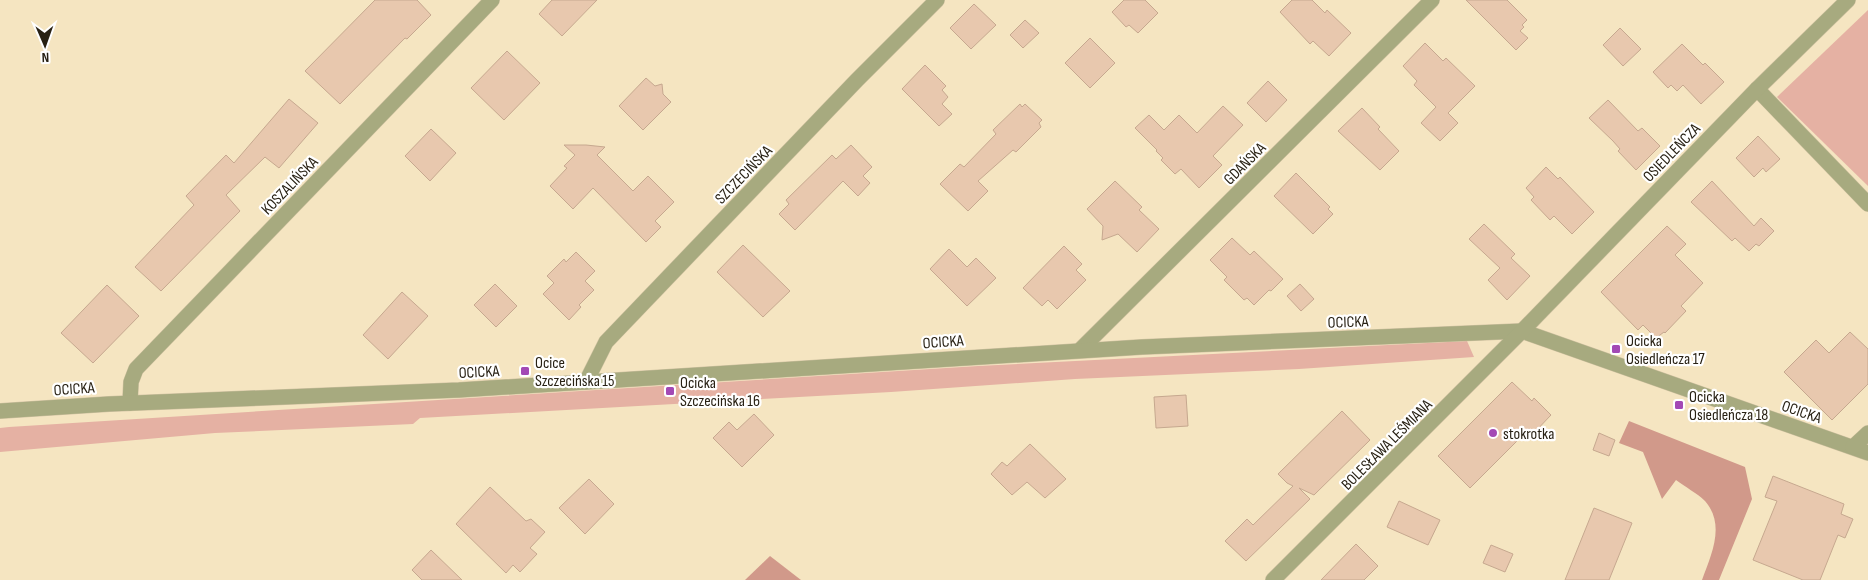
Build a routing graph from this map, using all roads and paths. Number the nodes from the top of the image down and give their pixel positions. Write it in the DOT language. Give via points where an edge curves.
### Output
graph roads {
  1 [pos="492,0"];
  2 [pos="937,0"];
  3 [pos="1432,0"];
  4 [pos="1848,0"];
  5 [pos="1757,89"];
  6 [pos="1868,204"];
  7 [pos="1522,331"];
  8 [pos="1080,350"];
  9 [pos="586,382"];
  10 [pos="130,403"];
  11 [pos="0,411"];
  12 [pos="1868,433"];
  13 [pos="1854,447"];
  14 [pos="1868,453"];
  15 [pos="1273,580"];
  1 -- 10 [label="street, KOSZALIŃSKA" via="136,369 131,382"];
  2 -- 9 [label="street, SZCZECIŃSKA" via="606,342"];
  3 -- 8 [label="street, GDAŃSKA"];
  4 -- 5 [label="street, OSIEDLEŃCZA"];
  5 -- 6 [label="street"];
  5 -- 7 [label="street, OSIEDLEŃCZA"];
  7 -- 8 [label="street, OCICKA"];
  7 -- 13 [label="street, OCICKA"];
  7 -- 15 [label="street, BOLESŁAWA LEŚMIANA"];
  8 -- 9 [label="street, OCICKA"];
  9 -- 10 [label="street, OCICKA"];
  10 -- 11 [label="street, OCICKA"];
  12 -- 13 [label="street"];
  13 -- 14 [label="street, OCICKA"];
}
